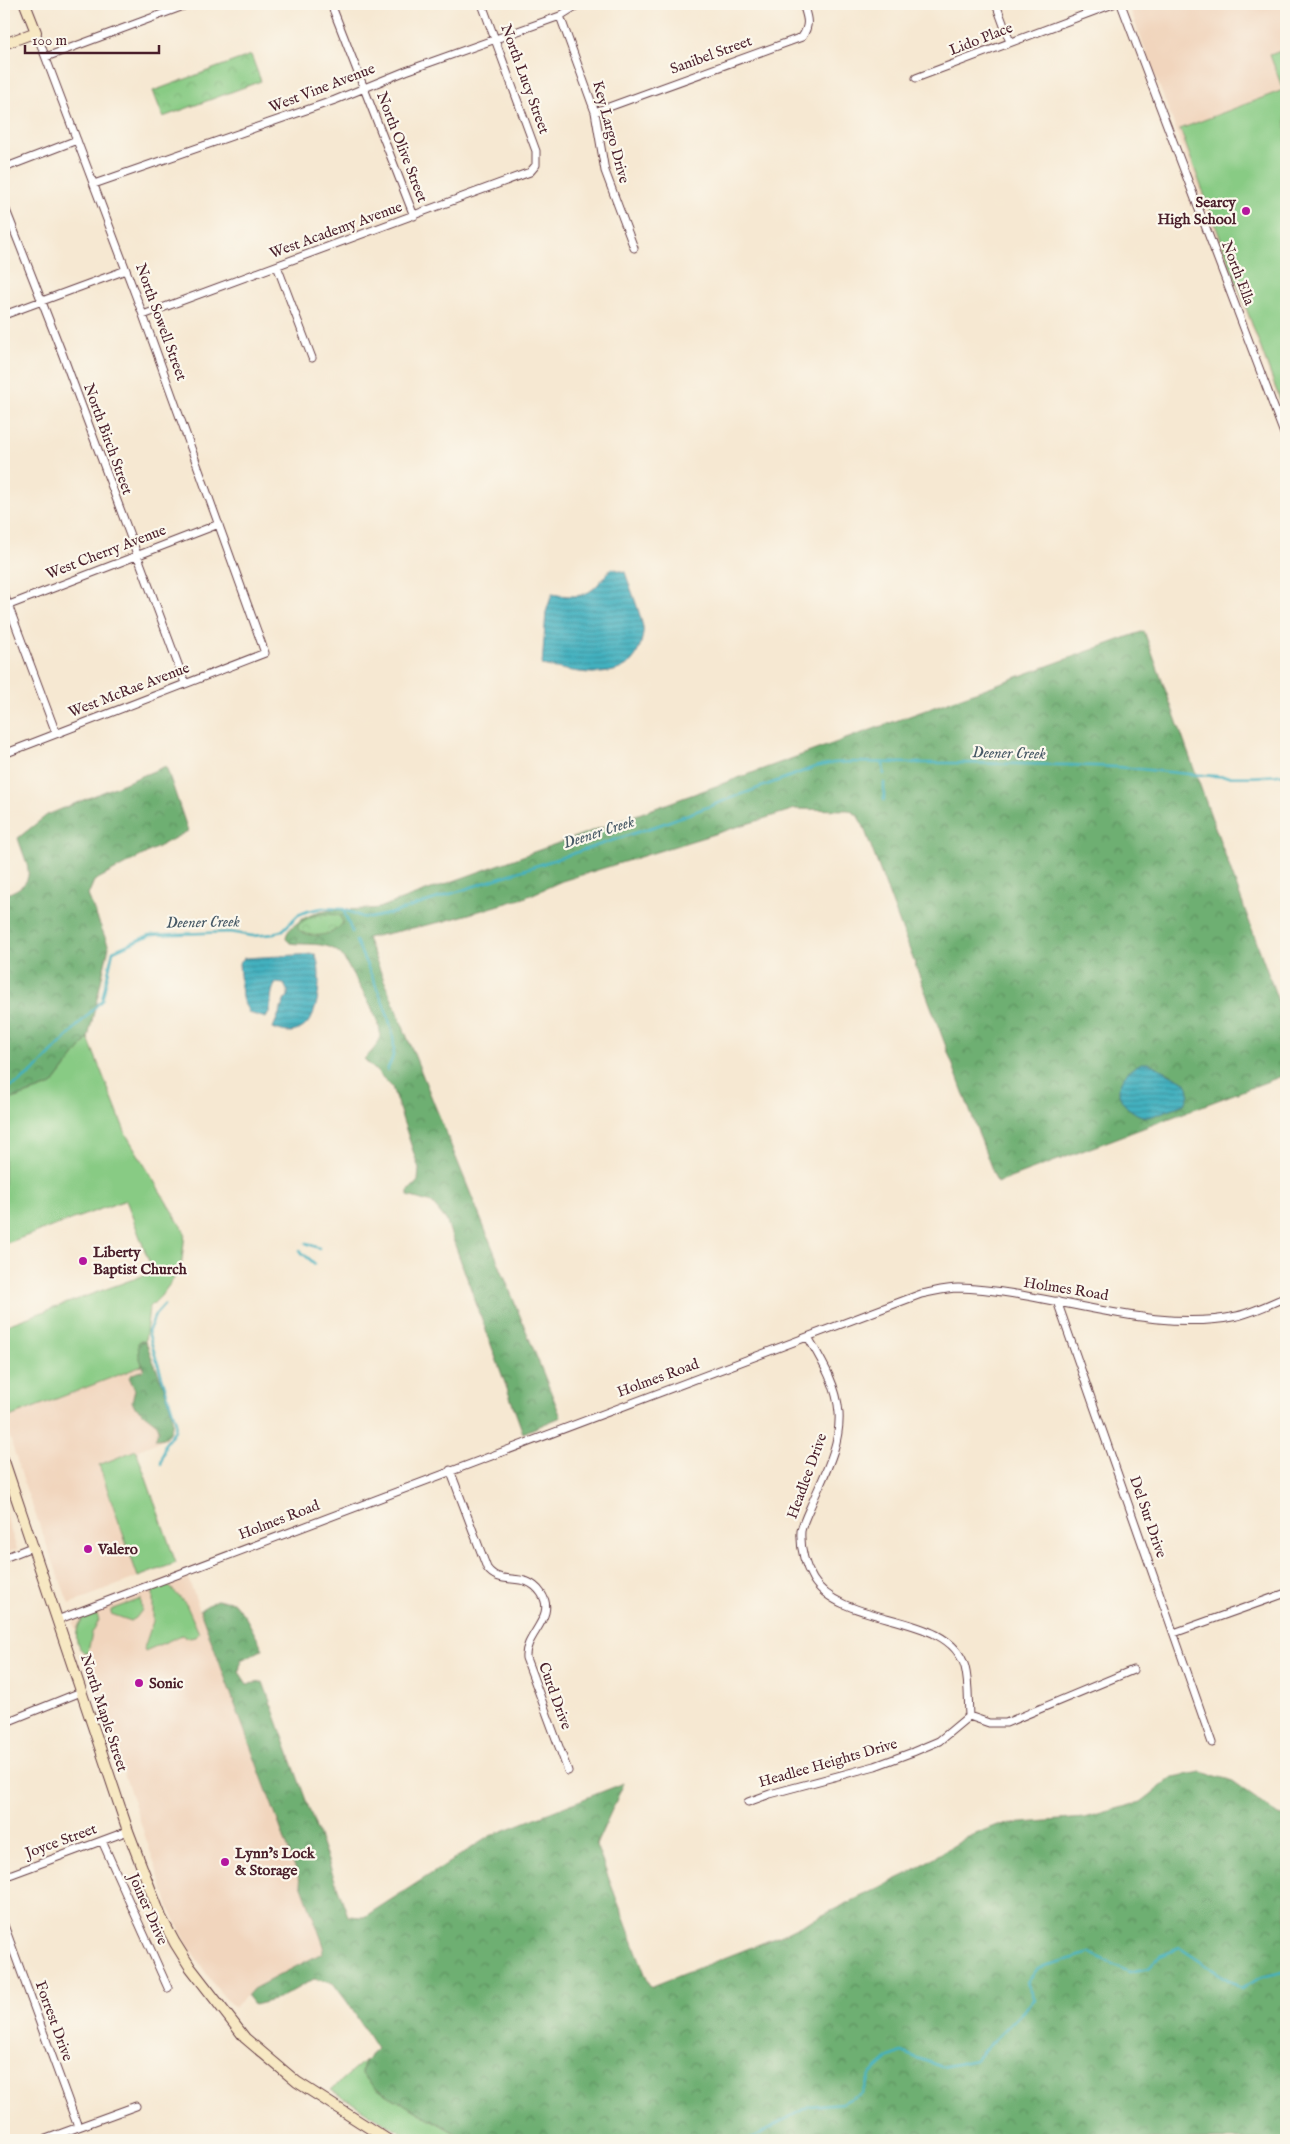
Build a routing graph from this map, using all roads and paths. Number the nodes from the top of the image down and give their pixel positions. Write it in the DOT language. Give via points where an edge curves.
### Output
graph roads {
  1 [pos="25,4"];
  2 [pos="189,4"];
  3 [pos="331,4"];
  4 [pos="482,4"];
  5 [pos="579,4"];
  6 [pos="802,4"];
  7 [pos="996,4"];
  8 [pos="1113,4"];
  9 [pos="1122,4"];
  10 [pos="176,6"];
  11 [pos="560,16"];
  12 [pos="36,32"];
  13 [pos="496,40"];
  14 [pos="1010,42"];
  15 [pos="4,44"];
  16 [pos="46,57"];
  17 [pos="916,78"];
  18 [pos="364,88"];
  19 [pos="595,112"];
  20 [pos="77,140"];
  21 [pos="536,165"];
  22 [pos="4,168"];
  23 [pos="94,184"];
  24 [pos="4,205"];
  25 [pos="414,216"];
  26 [pos="634,248"];
  27 [pos="277,266"];
  28 [pos="126,270"];
  29 [pos="41,301"];
  30 [pos="4,315"];
  31 [pos="143,315"];
  32 [pos="312,358"];
  33 [pos="1284,427"];
  34 [pos="1286,439"];
  35 [pos="219,524"];
  36 [pos="136,556"];
  37 [pos="4,594"];
  38 [pos="6,606"];
  39 [pos="265,653"];
  40 [pos="185,683"];
  41 [pos="56,733"];
  42 [pos="4,754"];
  43 [pos="1286,1297"];
  44 [pos="1057,1301"];
  45 [pos="808,1337"];
  46 [pos="4,1461"];
  47 [pos="450,1470"];
  48 [pos="32,1547"];
  49 [pos="4,1558"];
  50 [pos="1286,1593"];
  51 [pos="57,1620"];
  52 [pos="1174,1633"];
  53 [pos="1133,1670"];
  54 [pos="81,1692"];
  55 [pos="968,1716"];
  56 [pos="4,1723"];
  57 [pos="1212,1743"];
  58 [pos="568,1771"];
  59 [pos="748,1802"];
  60 [pos="128,1832"];
  61 [pos="102,1841"];
  62 [pos="4,1877"];
  63 [pos="4,1925"];
  64 [pos="168,1988"];
  65 [pos="136,2106"];
  66 [pos="78,2127"];
  67 [pos="43,2140"];
  68 [pos="388,2140"];
  1 -- 12 [label="main road, North Sowell Street"];
  2 -- 10 [label="street"];
  3 -- 18 [label="street, North Olive Street"];
  4 -- 13 [label="street, North Lucy Street"];
  5 -- 11 [label="street"];
  6 -- 19 [label="street, Sanibel Street" via="809,20 808,29 802,37"];
  7 -- 14 [label="street"];
  8 -- 14 [label="street, Lido Place"];
  9 -- 33 [label="street, North Ella"];
  10 -- 16 [label="street"];
  11 -- 13 [label="street, West Vine Avenue"];
  11 -- 19 [label="street, Key Largo Drive"];
  12 -- 15 [label="main road"];
  12 -- 16 [label="street, North Sowell Street"];
  13 -- 18 [label="street, West Vine Avenue"];
  13 -- 21 [label="street, North Lucy Street" via="536,151"];
  14 -- 17 [label="street, Lido Place"];
  16 -- 20 [label="street, North Sowell Street"];
  18 -- 23 [label="street, West Vine Avenue"];
  18 -- 25 [label="street, North Olive Street"];
  19 -- 26 [label="street, Key Largo Drive" via="605,171"];
  20 -- 22 [label="street"];
  20 -- 23 [label="street, North Sowell Street"];
  21 -- 25 [label="street, West Academy Avenue" via="521,176"];
  23 -- 28 [label="street, North Sowell Street"];
  24 -- 29 [label="street, North Birch Street"];
  25 -- 27 [label="street, West Academy Avenue"];
  27 -- 31 [label="street, West Academy Avenue"];
  27 -- 32 [label="street"];
  28 -- 29 [label="street"];
  28 -- 31 [label="street, North Sowell Street"];
  29 -- 30 [label="street"];
  29 -- 36 [label="street, North Birch Street"];
  31 -- 35 [label="street, North Sowell Street"];
  33 -- 34 [label="street, North Ella"];
  35 -- 36 [label="street, West Cherry Avenue"];
  35 -- 39 [label="street, North Sowell Street"];
  36 -- 38 [label="street, West Cherry Avenue"];
  36 -- 40 [label="street, North Birch Street"];
  37 -- 38 [label="street"];
  38 -- 41 [label="street"];
  39 -- 40 [label="street, West McRae Avenue"];
  40 -- 41 [label="street, West McRae Avenue"];
  41 -- 42 [label="street, West McRae Avenue"];
  43 -- 44 [label="street, Holmes Road" via="1235,1316 1178,1320"];
  44 -- 45 [label="street, Holmes Road" via="956,1288 921,1294"];
  44 -- 52 [label="street, Del Sur Drive"];
  45 -- 47 [label="street, Holmes Road"];
  45 -- 55 [label="street, Headlee Drive" via="832,1383 839,1415 837,1439 801,1532 813,1579 825,1593 845,1605 925,1630 951,1645 965,1668"];
  46 -- 48 [label="main road, North Maple Street"];
  47 -- 51 [label="street, Holmes Road"];
  47 -- 58 [label="street, Curd Drive" via="491,1574 519,1578 543,1597 546,1610 527,1648 526,1658"];
  48 -- 49 [label="street"];
  48 -- 51 [label="main road, North Maple Street"];
  50 -- 52 [label="street"];
  51 -- 54 [label="main road, North Maple Street"];
  52 -- 57 [label="street, Del Sur Drive"];
  53 -- 55 [label="street" via="1006,1723 989,1723"];
  54 -- 56 [label="street"];
  54 -- 60 [label="main road, North Maple Street"];
  55 -- 59 [label="street, Headlee Heights Drive" via="939,1741 913,1752"];
  60 -- 61 [label="street, Joyce Street"];
  60 -- 68 [label="main road, North Maple Street" via="161,1917 190,1967 245,2038 297,2082"];
  61 -- 62 [label="street, Joyce Street"];
  61 -- 64 [label="street, Joiner Drive"];
  63 -- 66 [label="street, Forrest Drive"];
  65 -- 66 [label="street"];
  66 -- 67 [label="street"];
}
